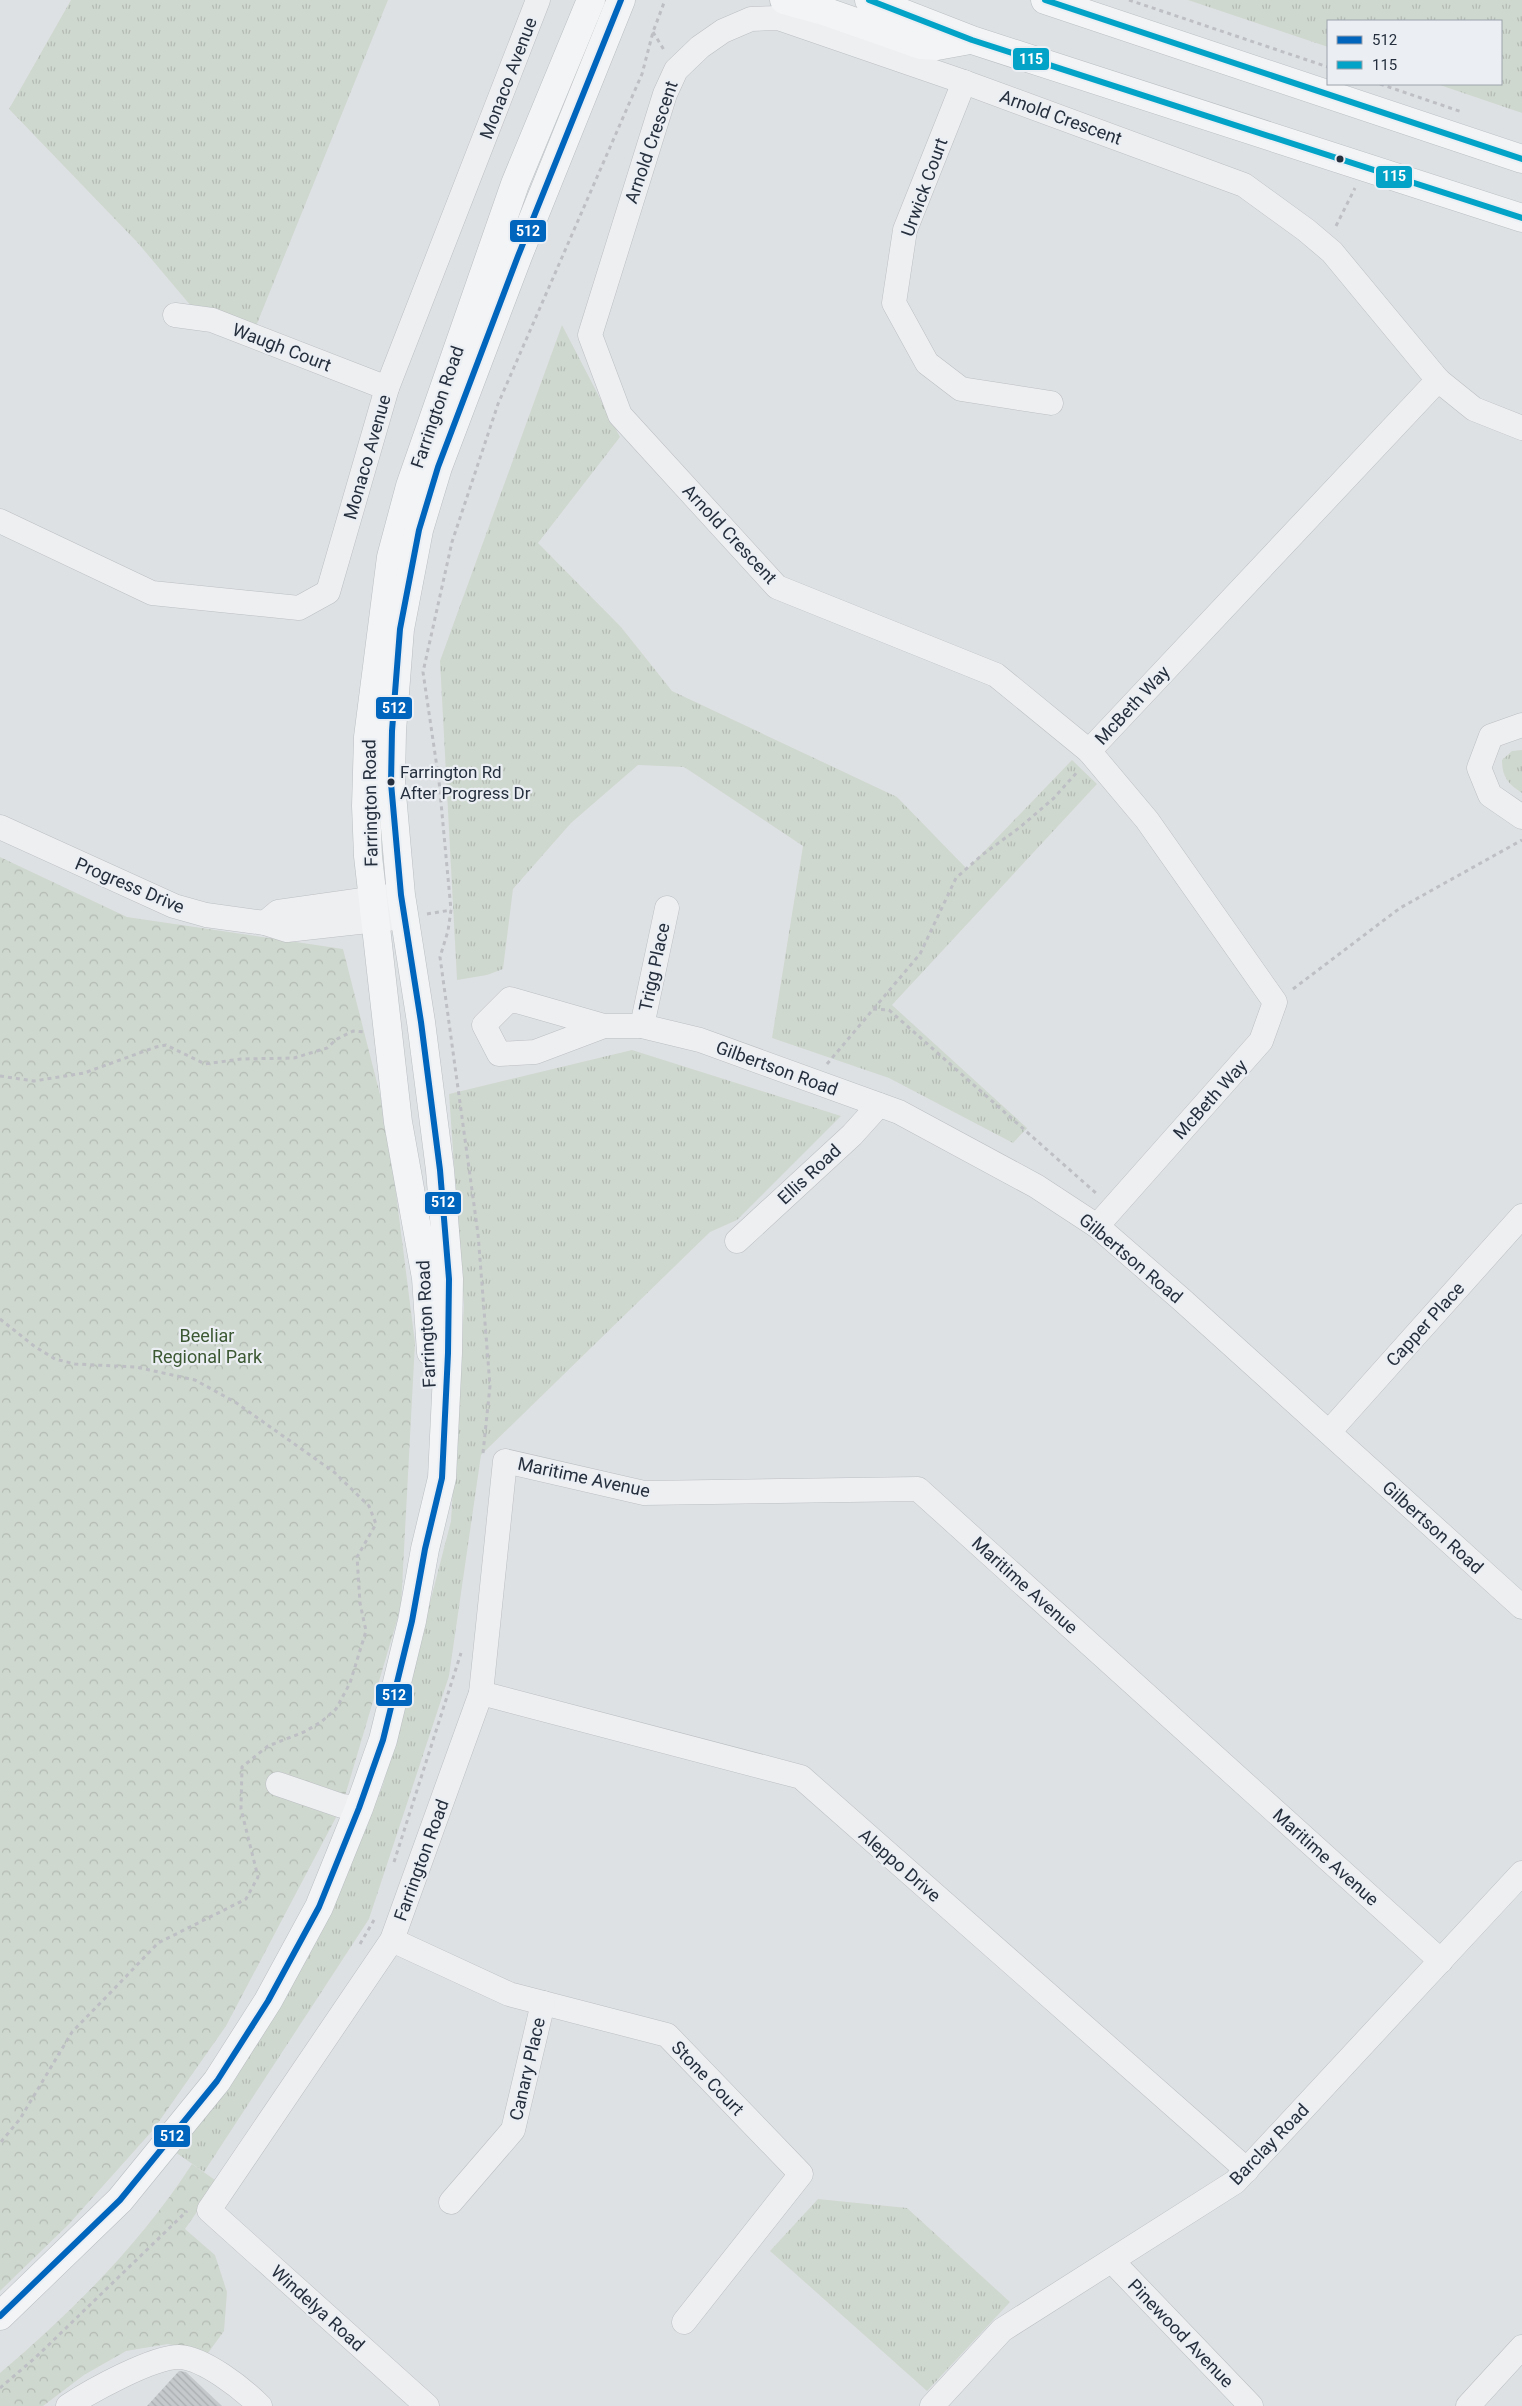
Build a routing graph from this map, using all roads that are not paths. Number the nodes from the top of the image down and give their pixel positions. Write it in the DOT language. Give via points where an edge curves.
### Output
graph roads {
  1 [pos="538,0"];
  2 [pos="578,0"];
  3 [pos="591,0"];
  4 [pos="621,0"];
  5 [pos="629,0"];
  6 [pos="784,0"];
  7 [pos="870,0"];
  8 [pos="1045,0"];
  9 [pos="972,40"];
  10 [pos="964,82"];
  11 [pos="1522,159"];
  12 [pos="515,184"];
  13 [pos="1522,218"];
  14 [pos="518,256"];
  15 [pos="175,315"];
  16 [pos="1438,380"];
  17 [pos="387,388"];
  18 [pos="1051,403"];
  19 [pos="1522,428"];
  20 [pos="0,521"];
  21 [pos="1522,725"];
  22 [pos="1089,751"];
  23 [pos="1522,817"];
  24 [pos="0,828"];
  25 [pos="402,906"];
  26 [pos="667,908"];
  27 [pos="375,910"];
  28 [pos="604,1026"];
  29 [pos="642,1026"];
  30 [pos="879,1105"];
  31 [pos="1522,1216"];
  32 [pos="1097,1226"];
  33 [pos="737,1241"];
  34 [pos="1329,1432"];
  35 [pos="505,1461"];
  36 [pos="425,1549"];
  37 [pos="1522,1607"];
  38 [pos="482,1693"];
  39 [pos="278,1784"];
  40 [pos="359,1808"];
  41 [pos="1522,1873"];
  42 [pos="392,1940"];
  43 [pos="1441,1961"];
  44 [pos="543,2003"];
  45 [pos="1247,2170"];
  46 [pos="451,2202"];
  47 [pos="208,2210"];
  48 [pos="1112,2261"];
  49 [pos="0,2316"];
  50 [pos="684,2322"];
  51 [pos="1522,2347"];
  52 [pos="68,2406"];
  53 [pos="260,2406"];
  54 [pos="427,2406"];
  55 [pos="932,2406"];
  56 [pos="1251,2406"];
  57 [pos="1468,2406"];
  1 -- 17 [label="street, Monaco Avenue"];
  2 -- 12 [label="main road" via="530,124"];
  3 -- 12 [label="main road, Farrington Road"];
  4 -- 14 [label="main road, Farrington Road"];
  5 -- 14 [label="main road"];
  6 -- 9 [label="main road" via="921,46"];
  7 -- 9 [label="main road"];
  8 -- 11 [label="main road"];
  9 -- 13 [label="main road"];
  10 -- 16 [label="street, Arnold Crescent" via="1244,185 1325,245"];
  10 -- 18 [label="street, Urwick Court" via="905,230 894,303 927,363 961,389"];
  10 -- 22 [label="street, Arnold Crescent" via="778,18 751,19 723,31 676,70 665,94 590,335 620,415 777,587 996,675"];
  12 -- 27 [label="main road, Farrington Road" via="410,486 391,557 368,737 366,806"];
  14 -- 25 [label="main road, Farrington Road" via="438,467 419,530 400,629 392,731 392,784"];
  15 -- 17 [label="street, Waugh Court" via="212,320"];
  16 -- 19 [label="street" via="1474,409"];
  16 -- 22 [label="street, McBeth Way"];
  17 -- 20 [label="street, Monaco Avenue" via="328,592 299,608 152,593"];
  21 -- 23 [label="street" via="1491,736 1479,768 1490,795"];
  22 -- 32 [label="street, McBeth Way" via="1147,820 1275,1002 1262,1041"];
  24 -- 27 [label="street, Progress Drive" via="174,906 206,915 265,923 287,930"];
  25 -- 27 [label="street, Progress Drive"];
  25 -- 36 [label="main road, Farrington Road" via="440,1170 449,1280 442,1478"];
  26 -- 29 [label="street, Trigg Place"];
  27 -- 36 [label="main road, Farrington Road" via="398,1122 427,1288 432,1356"];
  28 -- 29 [label="street, Gilbertson Road"];
  29 -- 30 [label="street, Gilbertson Road" via="700,1040"];
  30 -- 32 [label="street, Gilbertson Road" via="899,1112 1036,1186"];
  30 -- 33 [label="street, Ellis Road" via="852,1135"];
  31 -- 34 [label="street, Capper Place"];
  32 -- 34 [label="street, Gilbertson Road"];
  34 -- 37 [label="street, Gilbertson Road"];
  35 -- 38 [label="street, Farrington Road"];
  35 -- 43 [label="street, Maritime Avenue" via="644,1493 918,1489"];
  36 -- 40 [label="main road, Farrington Road" via="412,1621 385,1730"];
  38 -- 42 [label="street, Farrington Road"];
  38 -- 45 [label="street, Aleppo Drive" via="801,1778"];
  39 -- 40 [label="street" via="342,1806"];
  40 -- 49 [label="main road, Farrington Road" via="318,1907 268,2001 217,2080 120,2200"];
  41 -- 43 [label="street, Barclay Road"];
  42 -- 44 [label="street, Stone Court" via="509,1994"];
  42 -- 47 [label="street, Farrington Road"];
  43 -- 45 [label="street, Barclay Road"];
  44 -- 46 [label="street, Canary Place" via="513,2130"];
  44 -- 50 [label="street, Stone Court" via="667,2035 801,2174"];
  45 -- 48 [label="street, Barclay Road" via="1235,2182"];
  47 -- 54 [label="street, Windelya Road"];
  48 -- 55 [label="street, Barclay Road" via="1002,2330"];
  48 -- 56 [label="street, Pinewood Avenue"];
  51 -- 57 [label="street"];
  52 -- 53 [label="street" via="139,2368 180,2357 214,2369"];
}
